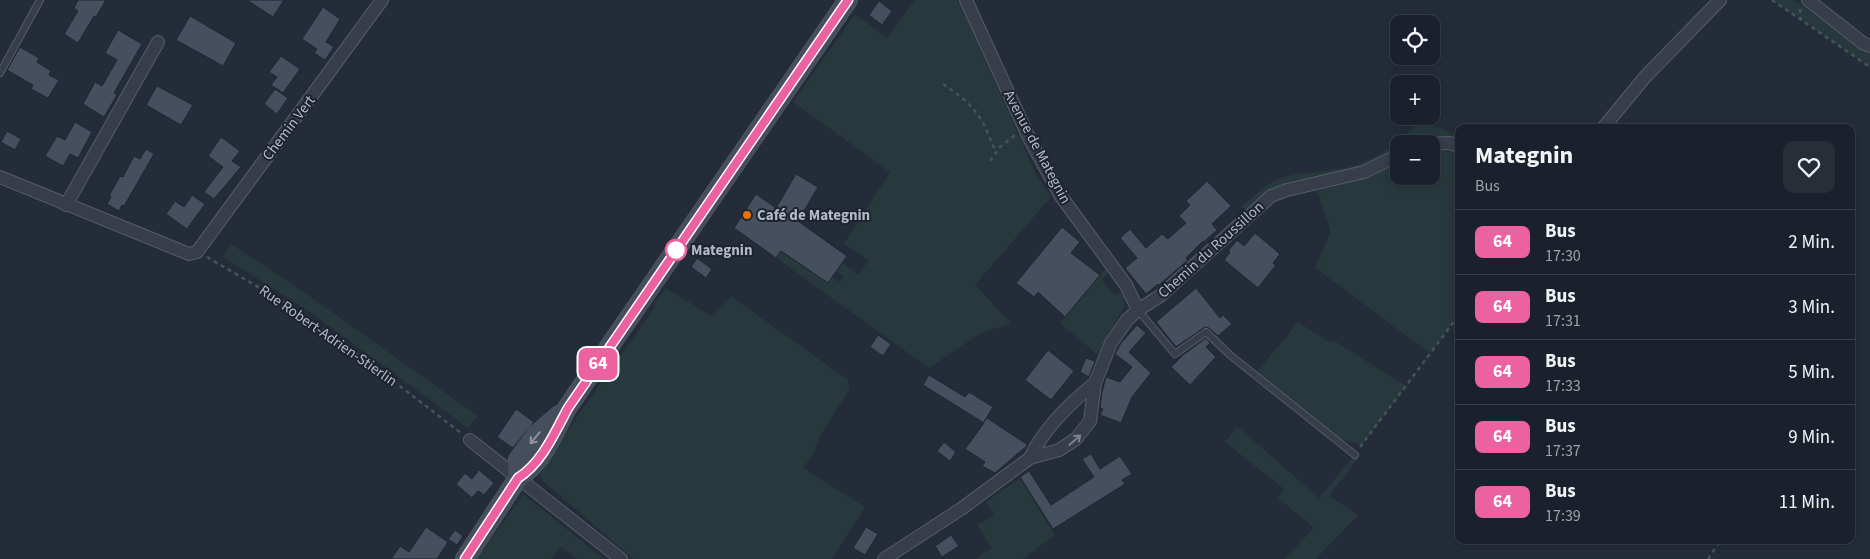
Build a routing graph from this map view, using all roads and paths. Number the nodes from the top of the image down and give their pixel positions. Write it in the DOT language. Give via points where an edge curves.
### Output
graph roads {
  1 [pos="40,0"];
  2 [pos="848,0"];
  3 [pos="966,0"];
  4 [pos="1720,0"];
  5 [pos="1772,0"];
  6 [pos="1808,0"];
  7 [pos="378,1"];
  8 [pos="1848,31"];
  9 [pos="1870,36"];
  10 [pos="158,42"];
  11 [pos="1870,46"];
  12 [pos="1870,67"];
  13 [pos="0,73"];
  14 [pos="943,84"];
  15 [pos="1606,124"];
  16 [pos="1025,128"];
  17 [pos="1440,143"];
  18 [pos="1455,145"];
  19 [pos="996,152"];
  20 [pos="1390,159"];
  21 [pos="990,161"];
  22 [pos="0,177"];
  23 [pos="66,205"];
  24 [pos="197,252"];
  25 [pos="1138,310"];
  26 [pos="1455,320"];
  27 [pos="1095,383"];
  28 [pos="470,440"];
  29 [pos="1355,455"];
  30 [pos="1030,458"];
  31 [pos="518,478"];
  32 [pos="1718,544"];
  33 [pos="465,559"];
  34 [pos="621,559"];
  35 [pos="884,559"];
  36 [pos="1708,559"];
  1 -- 13 [label="lane"];
  2 -- 31 [label="main road" via="568,408 537,434 518,460"];
  3 -- 16 [label="street, Avenue de Mategnin"];
  4 -- 15 [label="street" via="1645,77"];
  5 -- 12 [label="path"];
  6 -- 8 [label="street"];
  7 -- 24 [label="street, Chemin Vert"];
  8 -- 9 [label="street"];
  8 -- 11 [label="street"];
  10 -- 23 [label="street"];
  14 -- 19 [label="path" via="974,108"];
  16 -- 19 [label="path"];
  16 -- 25 [label="street, Avenue de Mategnin" via="1060,195 1126,285"];
  17 -- 18 [label="street"];
  19 -- 21 [label="path"];
  20 -- 25 [label="street, Chemin du Roussillon" via="1364,172 1271,196 1160,296"];
  22 -- 23 [label="street"];
  23 -- 24 [label="street" via="189,254"];
  24 -- 28 [label="path, Rue Robert-Adrien-Stierlin" via="282,301"];
  25 -- 27 [label="street" via="1111,343"];
  25 -- 29 [label="lane, Avenue de Mategnin" via="1176,354 1206,332"];
  26 -- 29 [label="path"];
  27 -- 30 [label="street" via="1046,431"];
  30 -- 27 [label="street, one-way" via="1068,446 1082,433 1090,421"];
  28 -- 31 [label="street"];
  30 -- 35 [label="street" via="961,509"];
  31 -- 33 [label="main road"];
  31 -- 34 [label="street"];
  32 -- 36 [label="path"];
}
